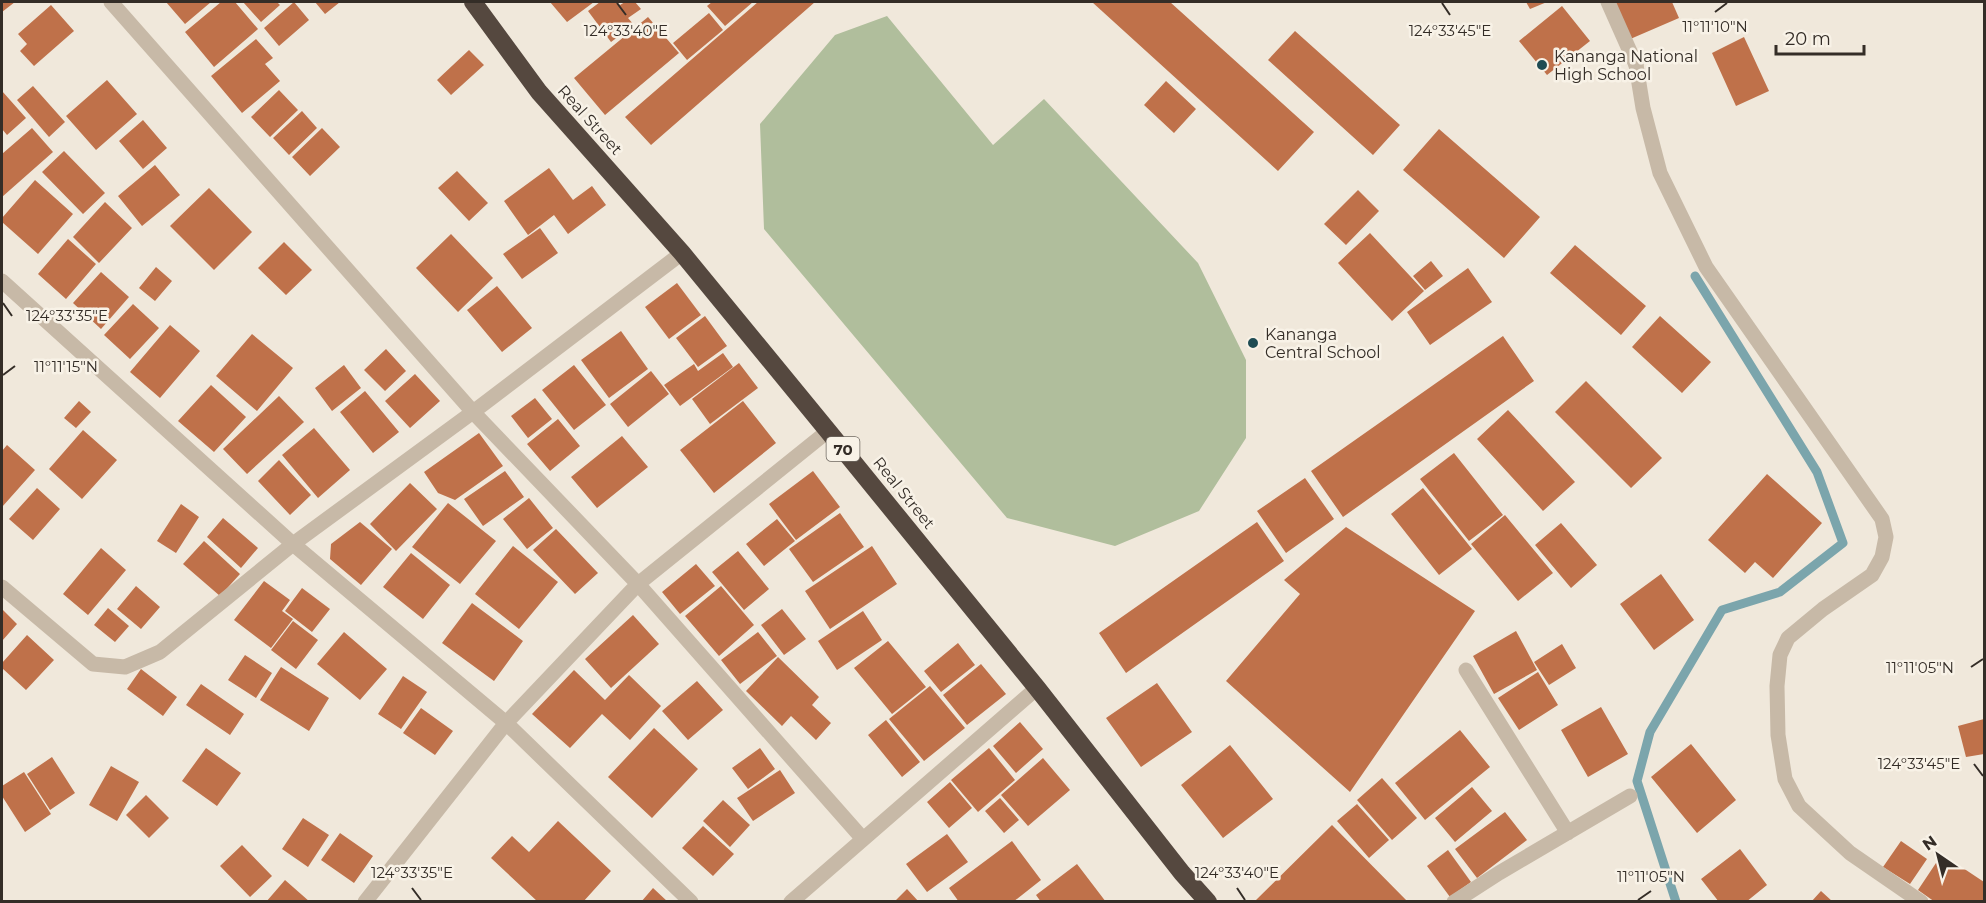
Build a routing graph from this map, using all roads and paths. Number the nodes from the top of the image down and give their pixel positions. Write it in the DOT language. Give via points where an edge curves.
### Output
graph roads {
  1 [pos="111,2"];
  2 [pos="473,2"];
  3 [pos="1608,2"];
  4 [pos="682,253"];
  5 [pos="2,281"];
  6 [pos="473,412"];
  7 [pos="828,431"];
  8 [pos="293,544"];
  9 [pos="638,584"];
  10 [pos="2,586"];
  11 [pos="1466,670"];
  12 [pos="1037,688"];
  13 [pos="506,723"];
  14 [pos="1630,796"];
  15 [pos="1568,833"];
  16 [pos="863,838"];
  17 [pos="365,902"];
  18 [pos="691,902"];
  19 [pos="791,902"];
  20 [pos="1208,902"];
  21 [pos="1454,902"];
  22 [pos="1921,902"];
  1 -- 6 [label="street"];
  2 -- 4 [label="highway, Real Street / 70" via="539,92"];
  3 -- 22 [label="street" via="1636,65 1660,173 1706,267 1882,519 1886,537 1882,558 1872,574 1788,638 1780,655 1778,735 1785,778 1799,806 1842,845"];
  4 -- 6 [label="street"];
  4 -- 7 [label="highway, Real Street / 70"];
  5 -- 8 [label="street"];
  6 -- 8 [label="street"];
  6 -- 9 [label="street"];
  7 -- 9 [label="street"];
  7 -- 12 [label="highway, Real Street / 70"];
  8 -- 10 [label="street" via="160,652 125,667 93,664"];
  8 -- 13 [label="street"];
  9 -- 13 [label="street"];
  9 -- 16 [label="street"];
  11 -- 15 [label="street"];
  12 -- 16 [label="street"];
  12 -- 20 [label="highway, Real Street / 70"];
  13 -- 17 [label="street"];
  13 -- 18 [label="street"];
  14 -- 15 [label="street"];
  15 -- 21 [label="street"];
  16 -- 19 [label="street"];
}
